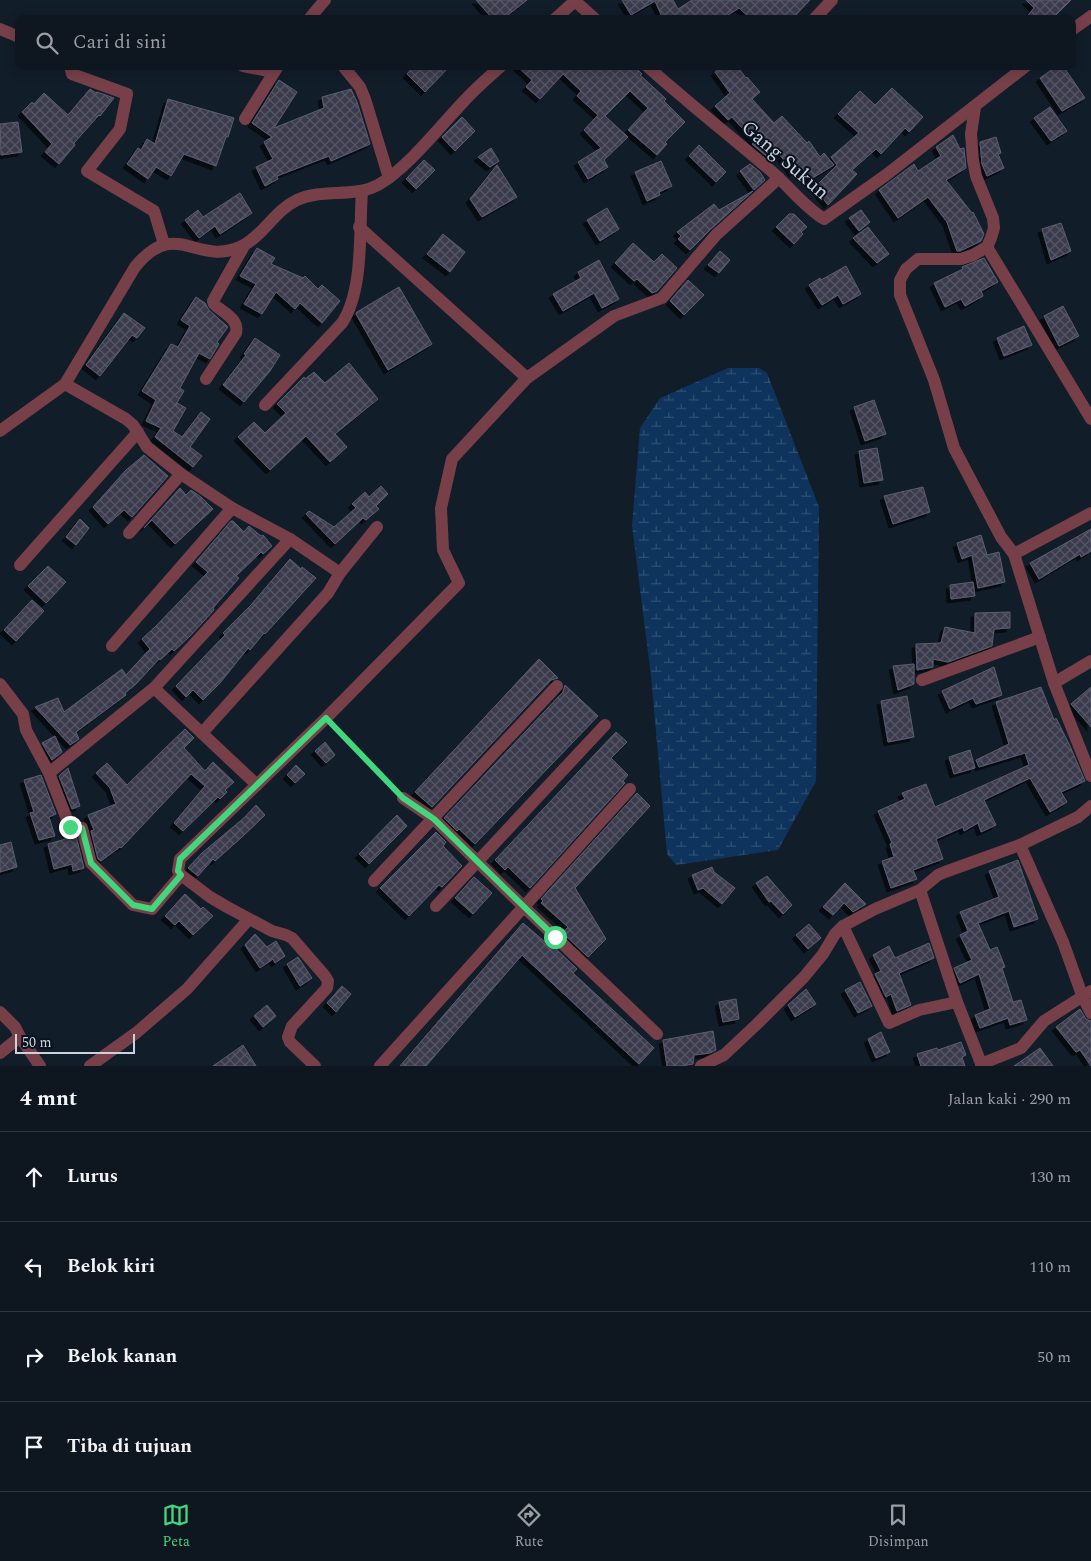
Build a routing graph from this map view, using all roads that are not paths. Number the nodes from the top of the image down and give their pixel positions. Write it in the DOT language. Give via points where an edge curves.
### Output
graph roads {
  1 [pos="325,0"];
  2 [pos="575,0"];
  3 [pos="832,0"];
  4 [pos="312,15"];
  5 [pos="559,15"];
  6 [pos="591,15"];
  7 [pos="818,15"];
  8 [pos="1091,16"];
  9 [pos="1076,27"];
  10 [pos="0,29"];
  11 [pos="15,35"];
  12 [pos="71,70"];
  13 [pos="275,70"];
  14 [pos="347,70"];
  15 [pos="497,70"];
  16 [pos="652,70"];
  17 [pos="1021,70"];
  18 [pos="975,107"];
  19 [pos="245,119"];
  20 [pos="389,178"];
  21 [pos="779,178"];
  22 [pos="362,191"];
  23 [pos="359,227"];
  24 [pos="164,244"];
  25 [pos="244,246"];
  26 [pos="987,247"];
  27 [pos="527,378"];
  28 [pos="206,379"];
  29 [pos="65,384"];
  30 [pos="265,405"];
  31 [pos="1091,419"];
  32 [pos="0,431"];
  33 [pos="138,432"];
  34 [pos="182,474"];
  35 [pos="232,508"];
  36 [pos="1091,513"];
  37 [pos="377,527"];
  38 [pos="130,533"];
  39 [pos="290,539"];
  40 [pos="1014,554"];
  41 [pos="20,564"];
  42 [pos="340,573"];
  43 [pos="1040,637"];
  44 [pos="112,646"];
  45 [pos="1091,661"];
  46 [pos="922,680"];
  47 [pos="1054,682"];
  48 [pos="0,684"];
  49 [pos="557,686"];
  50 [pos="154,688"];
  51 [pos="605,726"];
  52 [pos="202,733"];
  53 [pos="49,774"];
  54 [pos="1091,776"];
  55 [pos="257,785"];
  56 [pos="630,789"];
  57 [pos="403,798"];
  58 [pos="1091,806"];
  59 [pos="434,819"];
  60 [pos="1020,845"];
  61 [pos="478,862"];
  62 [pos="181,875"];
  63 [pos="374,881"];
  64 [pos="920,890"];
  65 [pos="436,906"];
  66 [pos="524,907"];
  67 [pos="249,919"];
  68 [pos="842,926"];
  69 [pos="1087,993"];
  70 [pos="957,1002"];
  71 [pos="0,1012"];
  72 [pos="1091,1013"];
  73 [pos="658,1034"];
  74 [pos="20,1037"];
  75 [pos="0,1053"];
  76 [pos="982,1065"];
  77 [pos="40,1066"];
  78 [pos="90,1066"];
  79 [pos="315,1066"];
  80 [pos="380,1066"];
  81 [pos="702,1066"];
  1 -- 4 [label="street"];
  2 -- 5 [label="street"];
  2 -- 6 [label="street"];
  3 -- 7 [label="street"];
  8 -- 9 [label="street"];
  10 -- 11 [label="street"];
  12 -- 24 [label="street" via="72,74 127,94 120,129 87,170 154,211"];
  13 -- 19 [label="street"];
  14 -- 20 [label="street" via="360,87"];
  15 -- 20 [label="street"];
  16 -- 21 [label="street, Gang Sukun"];
  17 -- 18 [label="street"];
  18 -- 21 [label="street, Gang Sukun" via="824,219"];
  18 -- 26 [label="street" via="971,134 973,160 994,228"];
  20 -- 22 [label="street"];
  21 -- 27 [label="street" via="716,235 662,298 614,316"];
  22 -- 23 [label="street"];
  22 -- 25 [label="street" via="308,196 295,201"];
  23 -- 27 [label="street"];
  23 -- 30 [label="street" via="359,257 348,314"];
  24 -- 25 [label="street" via="175,242 218,252"];
  24 -- 29 [label="street" via="154,248 135,267"];
  25 -- 28 [label="street" via="213,301 235,321 236,333"];
  26 -- 31 [label="street"];
  26 -- 40 [label="street" via="960,259 918,259 906,269 900,280 900,296 934,380 954,448 1001,537"];
  27 -- 55 [label="street" via="452,459 441,508 442,550 459,583"];
  29 -- 32 [label="street"];
  29 -- 33 [label="street" via="119,414"];
  33 -- 34 [label="street" via="148,446"];
  33 -- 41 [label="street"];
  34 -- 35 [label="street"];
  34 -- 38 [label="street"];
  35 -- 39 [label="street"];
  35 -- 44 [label="street"];
  36 -- 40 [label="street"];
  37 -- 42 [label="street"];
  39 -- 42 [label="street"];
  39 -- 50 [label="street"];
  40 -- 43 [label="street"];
  42 -- 52 [label="street" via="328,593"];
  43 -- 46 [label="street"];
  43 -- 47 [label="street"];
  45 -- 47 [label="street"];
  47 -- 54 [label="street"];
  48 -- 53 [label="street" via="23,714 26,730"];
  49 -- 59 [label="street"];
  50 -- 52 [label="street"];
  50 -- 53 [label="street"];
  51 -- 61 [label="street"];
  52 -- 55 [label="street"];
  53 -- 62 [label="street" via="70,827 82,828 91,863 133,905 152,909"];
  55 -- 62 [label="street" via="180,859 178,871"];
  56 -- 66 [label="street"];
  57 -- 59 [label="street"];
  58 -- 60 [label="street" via="1078,817"];
  59 -- 61 [label="street"];
  59 -- 63 [label="street"];
  60 -- 64 [label="street" via="938,875"];
  60 -- 69 [label="street"];
  61 -- 65 [label="street"];
  61 -- 66 [label="street"];
  62 -- 67 [label="street" via="210,897"];
  64 -- 68 [label="street"];
  64 -- 70 [label="street"];
  66 -- 73 [label="street"];
  66 -- 80 [label="street"];
  67 -- 78 [label="street" via="187,989 136,1033"];
  67 -- 79 [label="street" via="292,938 328,982 327,988 292,1026 288,1037"];
  68 -- 70 [label="street" via="889,1023 919,1010"];
  68 -- 81 [label="street" via="804,977 724,1055"];
  69 -- 72 [label="street"];
  69 -- 76 [label="street" via="1044,1021 1021,1048"];
  70 -- 76 [label="street"];
  71 -- 74 [label="street"];
  74 -- 75 [label="street"];
  74 -- 77 [label="street"];
}
